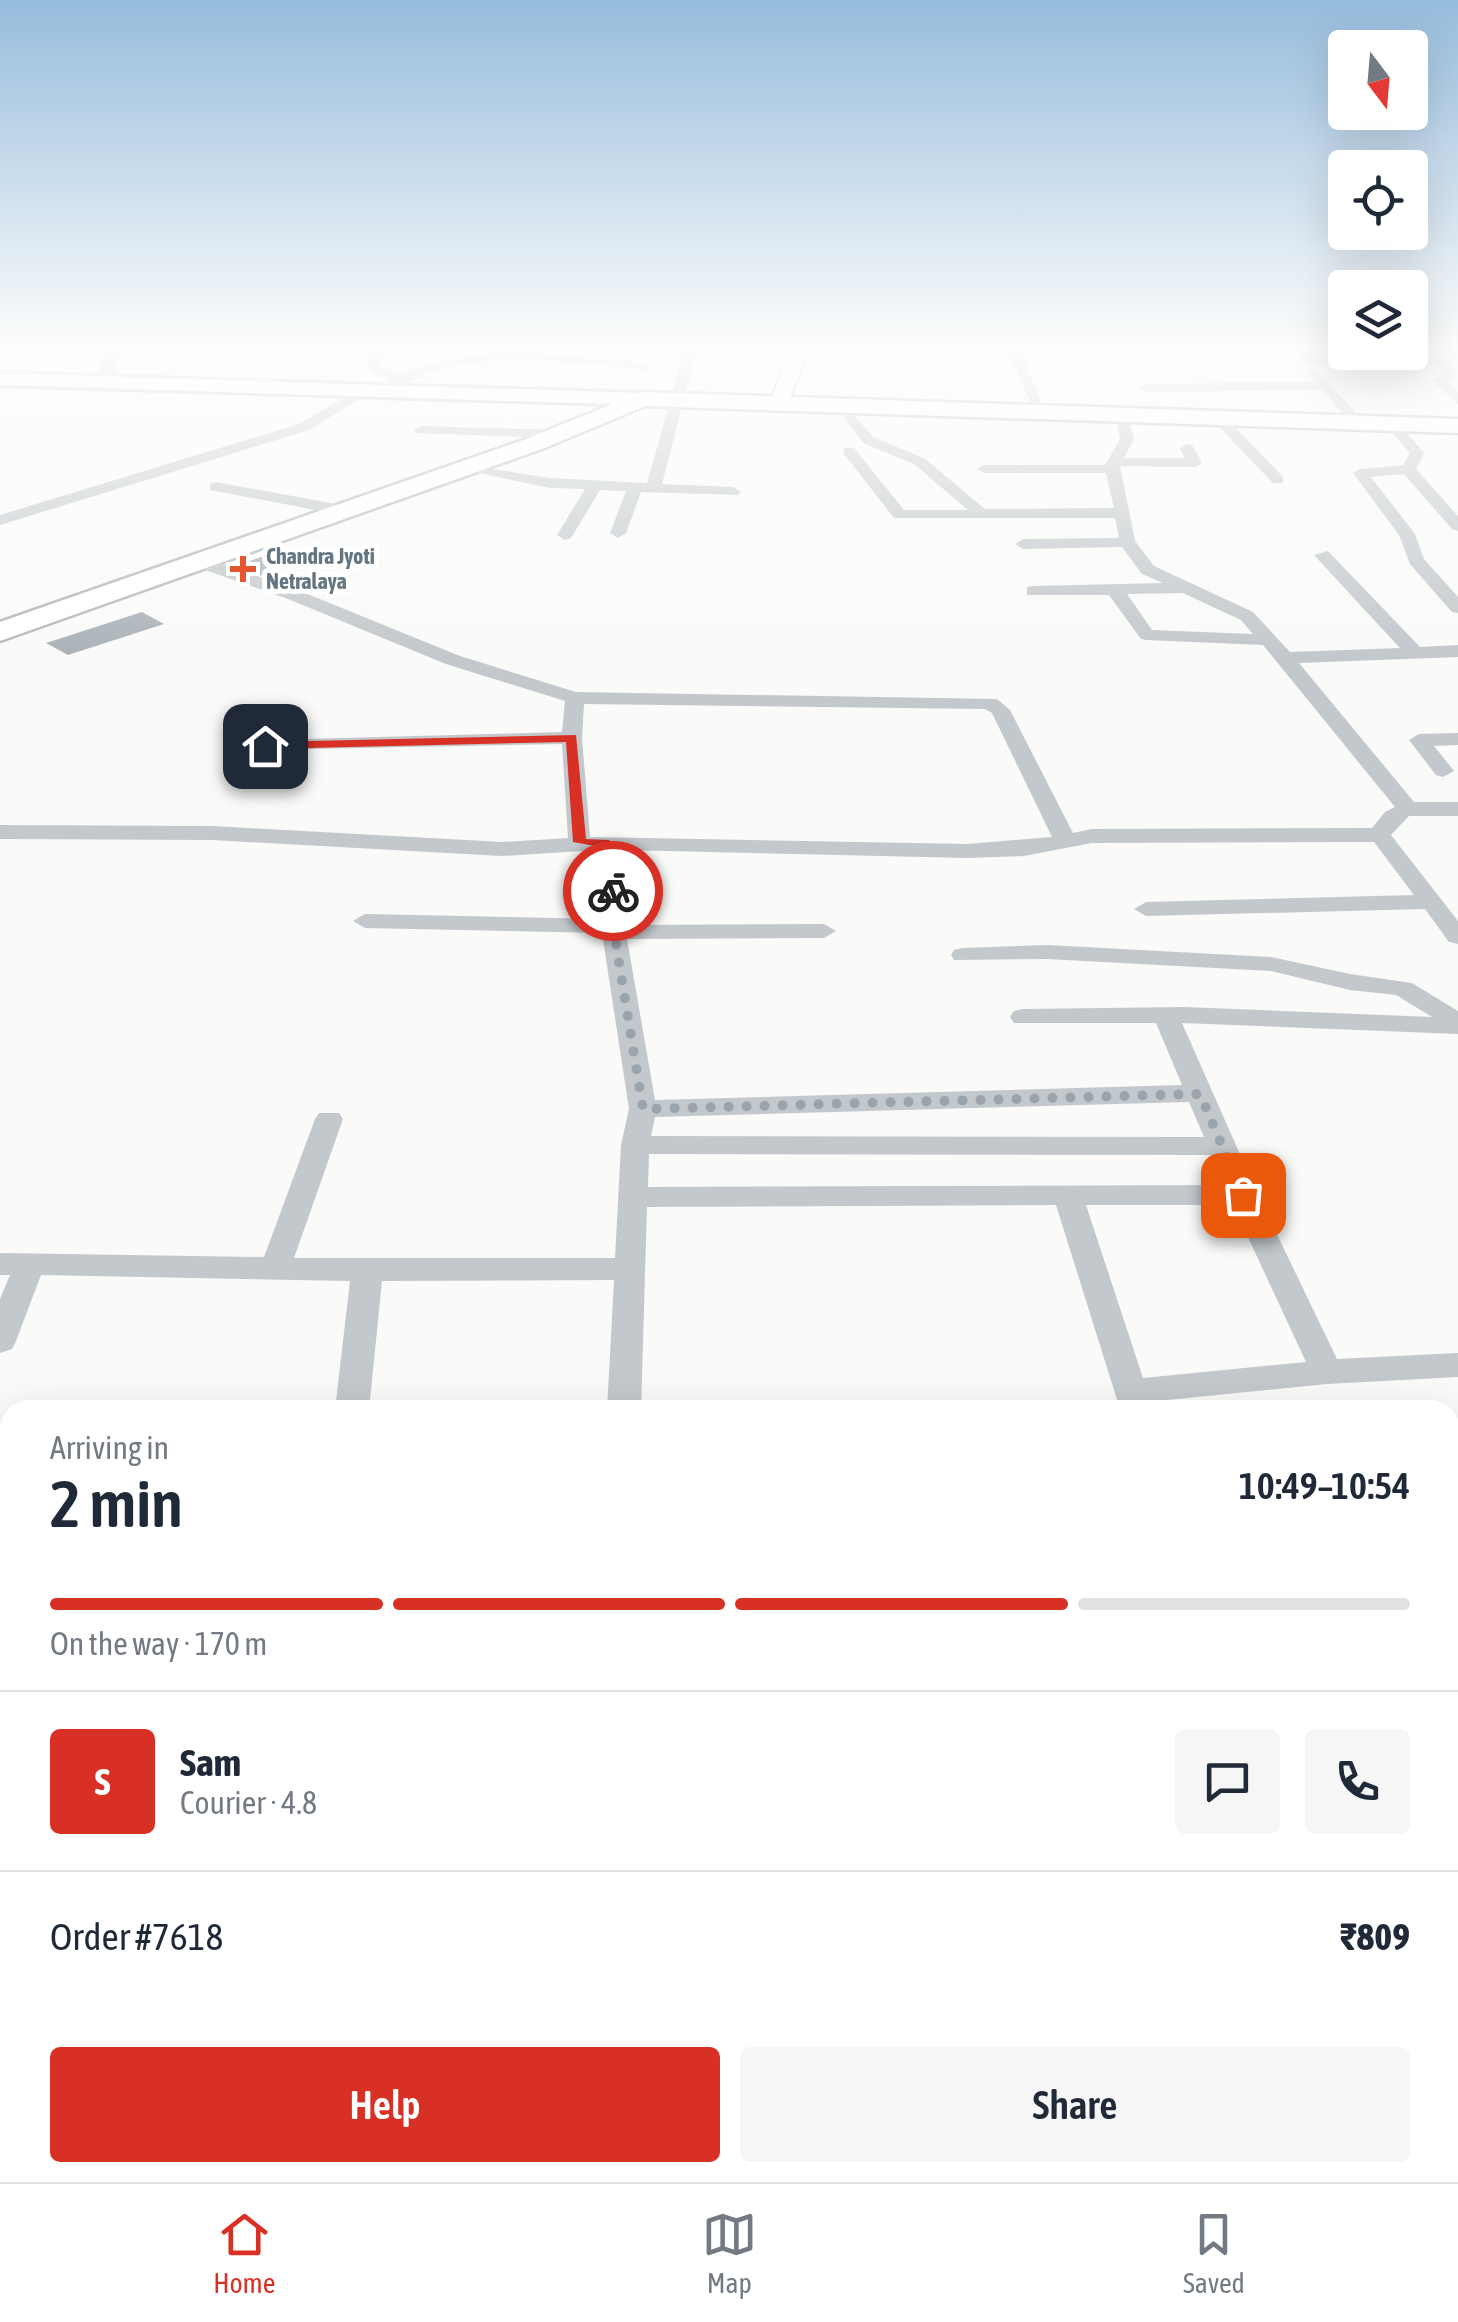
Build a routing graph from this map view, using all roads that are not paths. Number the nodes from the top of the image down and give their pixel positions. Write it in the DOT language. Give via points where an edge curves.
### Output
graph roads {
  1 [pos="229,451"];
  2 [pos="512,451"];
  3 [pos="665,451"];
  4 [pos="892,451"];
  5 [pos="1121,451"];
  6 [pos="1189,451"];
  7 [pos="1250,451"];
  8 [pos="1415,451"];
  9 [pos="849,452"];
  10 [pos="1113,466"];
  11 [pos="462,468"];
  12 [pos="984,469"];
  13 [pos="1408,469"];
  14 [pos="1278,480"];
  15 [pos="596,486"];
  16 [pos="216,487"];
  17 [pos="634,489"];
  18 [pos="653,490"];
  19 [pos="732,492"];
  20 [pos="342,510"];
  21 [pos="980,512"];
  22 [pos="1124,513"];
  23 [pos="0,520"];
  24 [pos="1458,526"];
  25 [pos="618,533"];
  26 [pos="565,536"];
  27 [pos="1126,542"];
  28 [pos="1023,544"];
  29 [pos="1322,555"];
  30 [pos="196,561"];
  31 [pos="1189,588"];
  32 [pos="1033,592"];
  33 [pos="1116,592"];
  34 [pos="1458,608"];
  35 [pos="0,632"];
  36 [pos="1270,640"];
  37 [pos="1458,652"];
  38 [pos="1415,653"];
  39 [pos="1285,658"];
  40 [pos="575,698"];
  41 [pos="572,738"];
  42 [pos="1458,739"];
  43 [pos="265,746"];
  44 [pos="1444,770"];
  45 [pos="1458,809"];
  46 [pos="1409,810"];
  47 [pos="0,832"];
  48 [pos="1380,835"];
  49 [pos="1065,840"];
  50 [pos="592,843"];
  51 [pos="1430,902"];
  52 [pos="1146,909"];
  53 [pos="365,921"];
  54 [pos="614,929"];
  55 [pos="824,930"];
  56 [pos="1458,937"];
  57 [pos="964,955"];
  58 [pos="1166,1016"];
  59 [pos="1023,1017"];
  60 [pos="1458,1024"];
  61 [pos="1200,1094"];
  62 [pos="643,1109"];
  63 [pos="329,1120"];
  64 [pos="636,1145"];
  65 [pos="1221,1146"];
  66 [pos="1068,1195"];
  67 [pos="1243,1195"];
  68 [pos="634,1197"];
  69 [pos="14,1265"];
  70 [pos="631,1268"];
  71 [pos="275,1269"];
  72 [pos="366,1270"];
  73 [pos="0,1341"];
  74 [pos="1456,1370"];
  75 [pos="1327,1372"];
  76 [pos="353,1400"];
  77 [pos="624,1400"];
  78 [pos="1133,1400"];
  79 [pos="1140,1400"];
  1 -- 23 [label="street"];
  2 -- 11 [label="highway"];
  3 -- 18 [label="street"];
  4 -- 21 [label="street" via="919,460"];
  5 -- 10 [label="street"];
  6 -- 10 [label="street" via="1195,463"];
  7 -- 14 [label="street"];
  8 -- 13 [label="street"];
  9 -- 21 [label="street" via="895,512"];
  10 -- 12 [label="street"];
  10 -- 22 [label="street"];
  11 -- 15 [label="street"];
  11 -- 20 [label="highway"];
  13 -- 24 [label="street"];
  13 -- 34 [label="street" via="1360,473 1406,534 1416,560"];
  15 -- 17 [label="street"];
  15 -- 26 [label="street"];
  16 -- 20 [label="street"];
  17 -- 18 [label="street"];
  17 -- 25 [label="street"];
  18 -- 19 [label="street"];
  20 -- 30 [label="highway"];
  21 -- 22 [label="street"];
  22 -- 27 [label="street"];
  27 -- 28 [label="street"];
  27 -- 31 [label="street" via="1148,570"];
  29 -- 38 [label="street"];
  30 -- 35 [label="highway"];
  30 -- 40 [label="street" via="466,665"];
  31 -- 33 [label="street"];
  31 -- 36 [label="street" via="1235,609"];
  32 -- 33 [label="street"];
  33 -- 36 [label="street" via="1147,636"];
  36 -- 39 [label="street"];
  37 -- 38 [label="street"];
  38 -- 39 [label="street"];
  39 -- 46 [label="street"];
  40 -- 41 [label="street"];
  40 -- 49 [label="street" via="990,703 1000,710"];
  41 -- 43 [label="street"];
  41 -- 50 [label="street"];
  42 -- 44 [label="street" via="1419,740"];
  45 -- 46 [label="street"];
  46 -- 48 [label="street" via="1386,820"];
  47 -- 50 [label="street" via="212,833 502,849"];
  48 -- 49 [label="street"];
  48 -- 51 [label="street"];
  49 -- 50 [label="street" via="1024,850 967,851"];
  50 -- 54 [label="street" via="613,853"];
  51 -- 52 [label="street"];
  51 -- 56 [label="street"];
  53 -- 54 [label="street"];
  54 -- 55 [label="street"];
  54 -- 62 [label="street"];
  57 -- 60 [label="street" via="1047,952 1288,966 1403,988"];
  58 -- 59 [label="street"];
  58 -- 60 [label="street"];
  58 -- 61 [label="street"];
  61 -- 62 [label="street"];
  61 -- 65 [label="street"];
  62 -- 64 [label="street"];
  63 -- 71 [label="street"];
  64 -- 65 [label="street"];
  64 -- 68 [label="street"];
  65 -- 67 [label="street"];
  66 -- 67 [label="street"];
  66 -- 68 [label="street"];
  66 -- 78 [label="street"];
  67 -- 75 [label="street"];
  68 -- 70 [label="street"];
  69 -- 71 [label="street"];
  69 -- 73 [label="street"];
  70 -- 72 [label="street"];
  70 -- 77 [label="street"];
  71 -- 72 [label="street"];
  72 -- 76 [label="street"];
  74 -- 75 [label="street"];
  75 -- 79 [label="street" via="1147,1389"];
}
